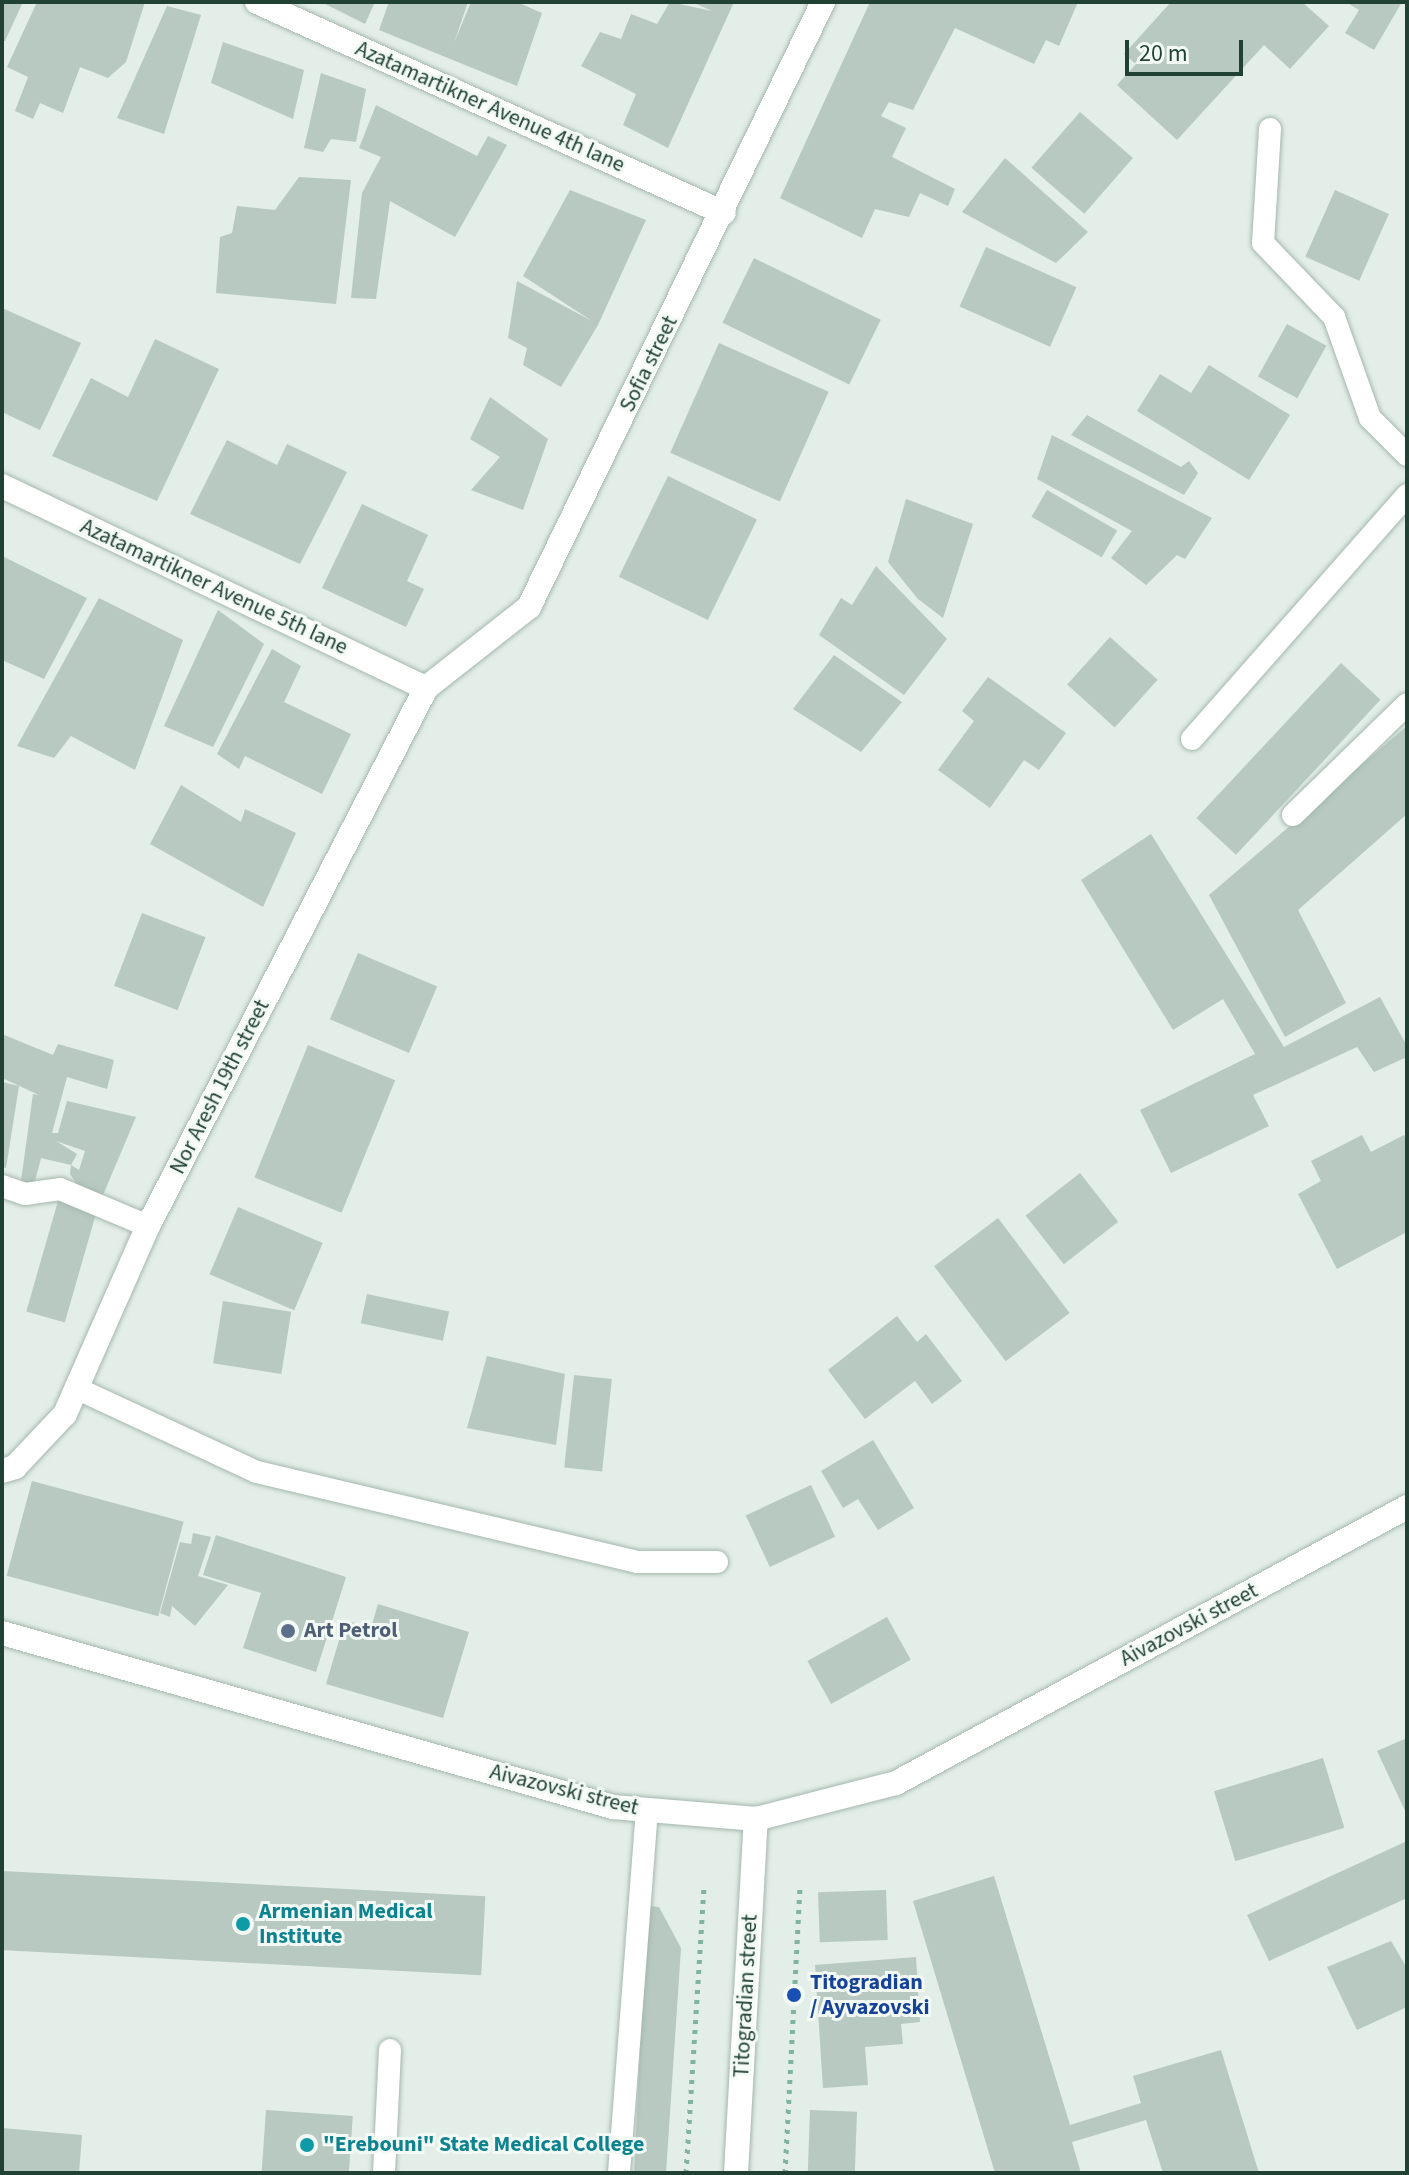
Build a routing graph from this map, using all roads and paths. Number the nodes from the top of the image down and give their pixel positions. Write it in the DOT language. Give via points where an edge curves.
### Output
graph roads {
  1 [pos="257,2"];
  2 [pos="823,2"];
  3 [pos="1270,129"];
  4 [pos="724,213"];
  5 [pos="1407,455"];
  6 [pos="2,486"];
  7 [pos="1407,495"];
  8 [pos="426,688"];
  9 [pos="1407,704"];
  10 [pos="1192,739"];
  11 [pos="1293,815"];
  12 [pos="2,1186"];
  13 [pos="148,1226"];
  14 [pos="78,1389"];
  15 [pos="2,1471"];
  16 [pos="1407,1507"];
  17 [pos="717,1562"];
  18 [pos="2,1633"];
  19 [pos="647,1812"];
  20 [pos="756,1819"];
  21 [pos="704,1884"];
  22 [pos="800,1887"];
  23 [pos="390,2050"];
  24 [pos="384,2173"];
  25 [pos="619,2173"];
  26 [pos="686,2173"];
  27 [pos="736,2173"];
  28 [pos="785,2173"];
  1 -- 4 [label="street, Azatamartikner Avenue 4th lane"];
  2 -- 4 [label="street, Sofia street"];
  3 -- 5 [label="lane" via="1263,243 1334,317 1370,418"];
  4 -- 8 [label="street, Sofia street" via="529,607"];
  6 -- 8 [label="street, Azatamartikner Avenue 5th lane"];
  7 -- 10 [label="lane"];
  8 -- 13 [label="street, Nor Aresh 19th street"];
  9 -- 11 [label="lane"];
  12 -- 13 [label="lane" via="25,1194 60,1189"];
  13 -- 14 [label="street, Nor Aresh 19th street"];
  14 -- 15 [label="street, Nor Aresh 19th street" via="65,1414 15,1467"];
  14 -- 17 [label="lane" via="257,1472 638,1562"];
  16 -- 20 [label="street, Aivazovski street" via="896,1783"];
  18 -- 19 [label="street, Aivazovski street" via="613,1807"];
  19 -- 20 [label="street, Aivazovski street"];
  19 -- 25 [label="lane"];
  20 -- 27 [label="street, Titogradian street"];
  21 -- 26 [label="path"];
  22 -- 28 [label="path"];
  23 -- 24 [label="lane"];
}
